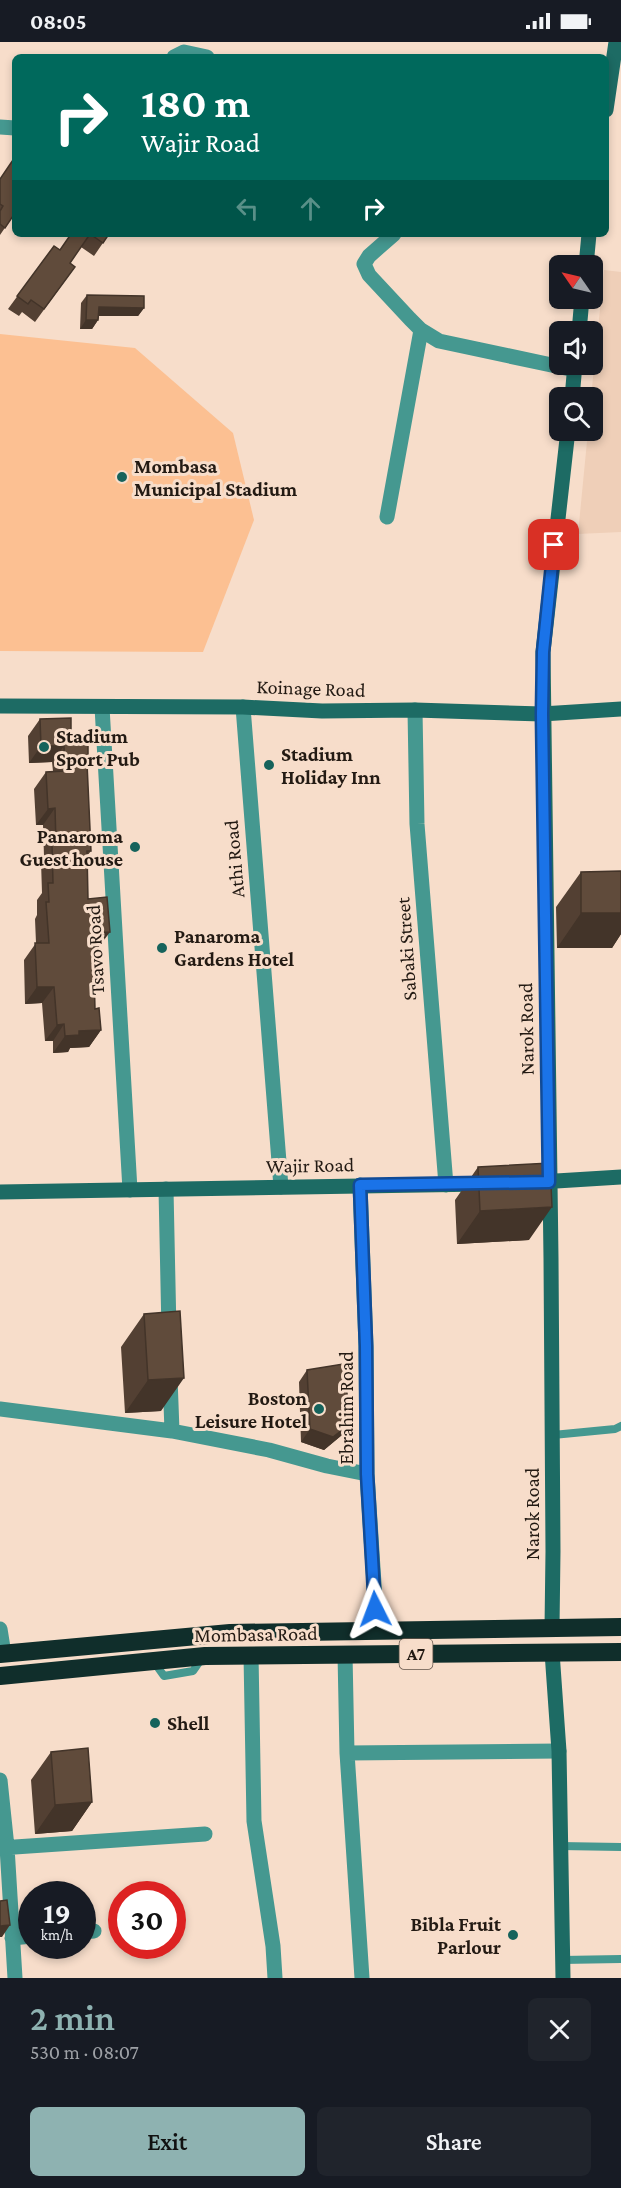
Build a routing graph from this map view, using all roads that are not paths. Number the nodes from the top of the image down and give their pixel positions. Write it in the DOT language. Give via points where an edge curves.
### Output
graph roads {
  1 [pos="616,42"];
  2 [pos="609,90"];
  3 [pos="391,237"];
  4 [pos="589,237"];
  5 [pos="587,255"];
  6 [pos="421,330"];
  7 [pos="549,362"];
  8 [pos="567,441"];
  9 [pos="387,518"];
  10 [pos="0,706"];
  11 [pos="102,707"];
  12 [pos="243,707"];
  13 [pos="621,709"];
  14 [pos="415,710"];
  15 [pos="542,714"];
  16 [pos="621,1177"];
  17 [pos="549,1182"];
  18 [pos="521,1183"];
  19 [pos="501,1184"];
  20 [pos="360,1185"];
  21 [pos="446,1185"];
  22 [pos="281,1187"];
  23 [pos="166,1189"];
  24 [pos="130,1190"];
  25 [pos="0,1191"];
  26 [pos="0,1409"];
  27 [pos="621,1426"];
  28 [pos="172,1431"];
  29 [pos="553,1434"];
  30 [pos="367,1474"];
  31 [pos="600,1627"];
  32 [pos="621,1627"];
  33 [pos="552,1628"];
  34 [pos="0,1629"];
  35 [pos="509,1629"];
  36 [pos="377,1631"];
  37 [pos="32,1652"];
  38 [pos="552,1652"];
  39 [pos="600,1652"];
  40 [pos="621,1652"];
  41 [pos="511,1653"];
  42 [pos="2,1654"];
  43 [pos="345,1654"];
  44 [pos="251,1655"];
  45 [pos="35,1673"];
  46 [pos="0,1676"];
  47 [pos="559,1751"];
  48 [pos="347,1752"];
  49 [pos="0,1780"];
  50 [pos="205,1834"];
  51 [pos="560,1846"];
  52 [pos="621,1846"];
  53 [pos="3,1848"];
  54 [pos="8,1945"];
  55 [pos="621,1959"];
  56 [pos="562,1960"];
  57 [pos="15,1978"];
  58 [pos="276,1978"];
  59 [pos="362,1978"];
  60 [pos="563,1978"];
  1 -- 2 [label="street"];
  3 -- 6 [label="street" via="364,264 369,275"];
  4 -- 5 [label="street"];
  6 -- 7 [label="street" via="440,341"];
  6 -- 9 [label="street"];
  8 -- 15 [label="street, Narok Road" via="543,652"];
  10 -- 11 [label="street, Koinage Road"];
  11 -- 12 [label="street, Koinage Road"];
  11 -- 24 [label="street, Tsavo Road"];
  12 -- 14 [label="street, Koinage Road"];
  12 -- 22 [label="street, Athi Road"];
  13 -- 15 [label="street, Koinage Road"];
  14 -- 15 [label="street, Koinage Road"];
  14 -- 21 [label="street, Sabaki Street" via="417,824"];
  15 -- 17 [label="street, Narok Road"];
  16 -- 17 [label="street"];
  17 -- 18 [label="street"];
  17 -- 29 [label="street, Narok Road"];
  19 -- 21 [label="street, Wajir Road"];
  20 -- 21 [label="street, Wajir Road"];
  20 -- 22 [label="street, Wajir Road"];
  20 -- 30 [label="street, Ebrahim Road"];
  22 -- 23 [label="street, Wajir Road"];
  23 -- 24 [label="street, Wajir Road"];
  23 -- 28 [label="street"];
  24 -- 25 [label="street, Wajir Road"];
  26 -- 28 [label="street"];
  27 -- 29 [label="lane"];
  28 -- 30 [label="street"];
  29 -- 33 [label="street, Narok Road"];
  30 -- 36 [label="street, Ebrahim Road"];
  31 -- 32 [label="highway, Mombasa Road / A7"];
  31 -- 33 [label="highway, Mombasa Road / A7"];
  31 -- 39 [label="highway"];
  33 -- 35 [label="highway, Mombasa Road / A7"];
  34 -- 42 [label="street"];
  35 -- 36 [label="highway, Mombasa Road / A7"];
  35 -- 41 [label="highway"];
  36 -- 37 [label="highway, Mombasa Road / A7" via="230,1633"];
  37 -- 42 [label="highway, Mombasa Road / A7"];
  37 -- 45 [label="highway"];
  38 -- 39 [label="highway, Mombasa Road / A7"];
  38 -- 41 [label="highway, Mombasa Road / A7"];
  38 -- 47 [label="street"];
  39 -- 40 [label="highway, Mombasa Road / A7"];
  41 -- 43 [label="highway, Mombasa Road / A7"];
  43 -- 44 [label="highway, Mombasa Road / A7"];
  43 -- 48 [label="street"];
  44 -- 45 [label="highway, Mombasa Road / A7"];
  44 -- 58 [label="street" via="254,1821"];
  45 -- 46 [label="highway, Mombasa Road / A7"];
  47 -- 48 [label="street"];
  47 -- 51 [label="street"];
  48 -- 59 [label="street"];
  49 -- 53 [label="street"];
  50 -- 53 [label="street"];
  51 -- 52 [label="lane"];
  51 -- 56 [label="street"];
  53 -- 54 [label="street"];
  54 -- 57 [label="street"];
  55 -- 56 [label="lane"];
  56 -- 60 [label="street"];
}
